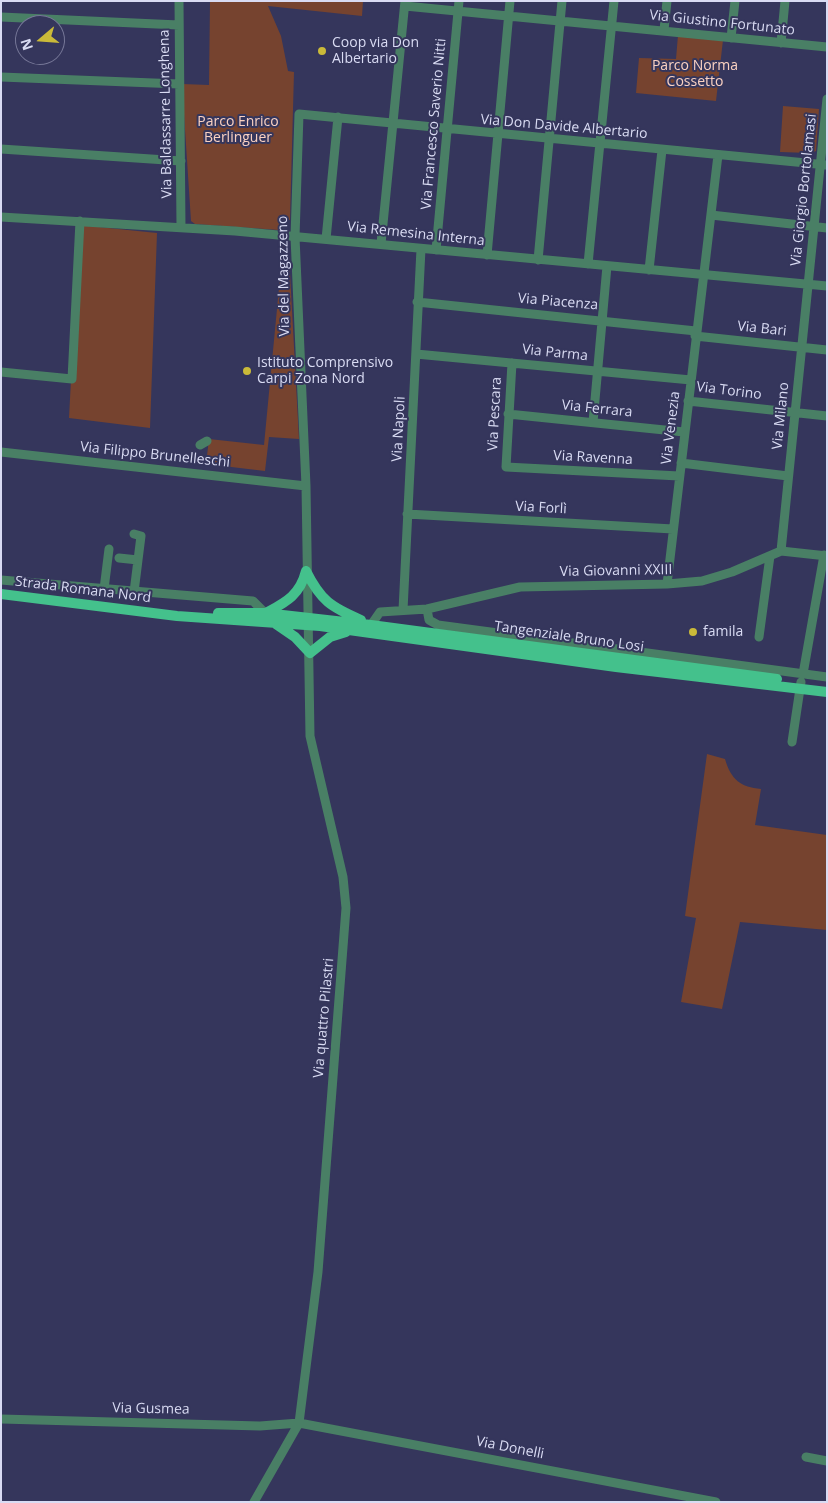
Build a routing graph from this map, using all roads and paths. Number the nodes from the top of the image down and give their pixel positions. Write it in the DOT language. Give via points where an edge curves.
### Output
graph roads {
  1 [pos="179,1"];
  2 [pos="510,1"];
  3 [pos="562,1"];
  4 [pos="614,1"];
  5 [pos="667,1"];
  6 [pos="735,1"];
  7 [pos="785,1"];
  8 [pos="405,4"];
  9 [pos="459,6"];
  10 [pos="509,15"];
  11 [pos="1,17"];
  12 [pos="560,20"];
  13 [pos="179,25"];
  14 [pos="611,25"];
  15 [pos="664,30"];
  16 [pos="731,38"];
  17 [pos="781,43"];
  18 [pos="827,47"];
  19 [pos="1,77"];
  20 [pos="180,84"];
  21 [pos="827,99"];
  22 [pos="299,114"];
  23 [pos="338,117"];
  24 [pos="393,122"];
  25 [pos="447,129"];
  26 [pos="499,134"];
  27 [pos="550,138"];
  28 [pos="601,143"];
  29 [pos="1,149"];
  30 [pos="662,150"];
  31 [pos="718,155"];
  32 [pos="180,161"];
  33 [pos="823,165"];
  34 [pos="711,215"];
  35 [pos="1,217"];
  36 [pos="80,221"];
  37 [pos="813,226"];
  38 [pos="181,227"];
  39 [pos="827,228"];
  40 [pos="295,237"];
  41 [pos="326,239"];
  42 [pos="381,244"];
  43 [pos="421,249"];
  44 [pos="436,250"];
  45 [pos="488,255"];
  46 [pos="538,260"];
  47 [pos="588,264"];
  48 [pos="608,266"];
  49 [pos="649,270"];
  50 [pos="703,275"];
  51 [pos="808,284"];
  52 [pos="827,286"];
  53 [pos="417,302"];
  54 [pos="604,320"];
  55 [pos="696,333"];
  56 [pos="802,347"];
  57 [pos="827,350"];
  58 [pos="416,354"];
  59 [pos="512,363"];
  60 [pos="598,371"];
  61 [pos="1,372"];
  62 [pos="690,380"];
  63 [pos="688,400"];
  64 [pos="795,413"];
  65 [pos="508,414"];
  66 [pos="827,416"];
  67 [pos="593,422"];
  68 [pos="684,432"];
  69 [pos="1,452"];
  70 [pos="681,463"];
  71 [pos="506,467"];
  72 [pos="679,476"];
  73 [pos="788,476"];
  74 [pos="306,486"];
  75 [pos="407,514"];
  76 [pos="673,529"];
  77 [pos="134,534"];
  78 [pos="109,549"];
  79 [pos="781,551"];
  80 [pos="770,556"];
  81 [pos="825,556"];
  82 [pos="119,558"];
  83 [pos="138,560"];
  84 [pos="306,571"];
  85 [pos="1,580"];
  86 [pos="667,584"];
  87 [pos="104,589"];
  88 [pos="134,592"];
  89 [pos="1,594"];
  90 [pos="427,609"];
  91 [pos="403,610"];
  92 [pos="162,613"];
  93 [pos="265,613"];
  94 [pos="273,622"];
  95 [pos="308,622"];
  96 [pos="371,625"];
  97 [pos="353,630"];
  98 [pos="759,637"];
  99 [pos="310,653"];
  100 [pos="827,677"];
  101 [pos="801,681"];
  102 [pos="827,686"];
  103 [pos="827,692"];
  104 [pos="792,742"];
  105 [pos="1,1419"];
  106 [pos="299,1423"];
  107 [pos="806,1457"];
  108 [pos="827,1461"];
  109 [pos="254,1502"];
  110 [pos="716,1502"];
  1 -- 13 [label="street, Via Baldassarre Longhena"];
  2 -- 10 [label="street"];
  3 -- 12 [label="street"];
  4 -- 14 [label="street"];
  5 -- 15 [label="street"];
  6 -- 16 [label="street"];
  7 -- 17 [label="street"];
  8 -- 9 [label="street, Via Giustino Fortunato"];
  8 -- 24 [label="street"];
  9 -- 10 [label="street, Via Giustino Fortunato"];
  9 -- 25 [label="street, Via Francesco Saverio Nitti"];
  10 -- 12 [label="street, Via Giustino Fortunato"];
  10 -- 26 [label="street"];
  11 -- 13 [label="street"];
  12 -- 14 [label="street, Via Giustino Fortunato"];
  12 -- 27 [label="street"];
  13 -- 20 [label="street, Via Baldassarre Longhena"];
  14 -- 15 [label="street, Via Giustino Fortunato"];
  14 -- 28 [label="street"];
  15 -- 16 [label="street, Via Giustino Fortunato"];
  16 -- 17 [label="street, Via Giustino Fortunato"];
  17 -- 18 [label="street, Via Giustino Fortunato"];
  19 -- 20 [label="street"];
  20 -- 32 [label="street, Via Baldassarre Longhena"];
  21 -- 33 [label="street, Via Giorgio Bortolamasi"];
  22 -- 23 [label="street, Via Don Davide Albertario"];
  22 -- 40 [label="street, Via del Magazzeno"];
  23 -- 24 [label="street, Via Don Davide Albertario"];
  23 -- 41 [label="street"];
  24 -- 25 [label="street, Via Don Davide Albertario"];
  24 -- 42 [label="street"];
  25 -- 26 [label="street, Via Don Davide Albertario"];
  25 -- 44 [label="street, Via Francesco Saverio Nitti"];
  26 -- 27 [label="street, Via Don Davide Albertario"];
  26 -- 45 [label="street"];
  27 -- 28 [label="street, Via Don Davide Albertario"];
  27 -- 46 [label="street"];
  28 -- 30 [label="street, Via Don Davide Albertario"];
  28 -- 47 [label="street"];
  29 -- 32 [label="street"];
  30 -- 31 [label="street, Via Don Davide Albertario"];
  30 -- 49 [label="street"];
  31 -- 33 [label="street, Via Don Davide Albertario"];
  31 -- 34 [label="street, Via Venezia"];
  32 -- 38 [label="street, Via Baldassarre Longhena"];
  33 -- 37 [label="street, Via Giorgio Bortolamasi"];
  34 -- 37 [label="street"];
  34 -- 50 [label="street, Via Venezia"];
  35 -- 36 [label="street, Via Remesina Interna"];
  36 -- 38 [label="street, Via Remesina Interna"];
  36 -- 61 [label="street" via="72,379"];
  37 -- 39 [label="street"];
  37 -- 51 [label="street, Via Giorgio Bortolamasi"];
  38 -- 40 [label="street, Via Remesina Interna"];
  40 -- 41 [label="street, Via Remesina Interna"];
  40 -- 74 [label="street, Via del Magazzeno"];
  41 -- 42 [label="street, Via Remesina Interna"];
  42 -- 43 [label="street, Via Remesina Interna"];
  43 -- 44 [label="street, Via Remesina Interna"];
  43 -- 53 [label="street, Via Napoli"];
  44 -- 45 [label="street, Via Remesina Interna"];
  45 -- 46 [label="street, Via Remesina Interna"];
  46 -- 47 [label="street, Via Remesina Interna"];
  47 -- 48 [label="street, Via Remesina Interna"];
  48 -- 49 [label="street, Via Remesina Interna"];
  48 -- 54 [label="street"];
  49 -- 50 [label="street, Via Remesina Interna"];
  50 -- 51 [label="street, Via Remesina Interna"];
  50 -- 55 [label="street, Via Venezia"];
  51 -- 52 [label="street, Via Remesina Interna"];
  51 -- 56 [label="street, Via Milano"];
  53 -- 54 [label="street, Via Piacenza"];
  53 -- 58 [label="street, Via Napoli"];
  54 -- 55 [label="street, Via Piacenza"];
  54 -- 60 [label="street"];
  55 -- 56 [label="street, Via Bari"];
  55 -- 62 [label="street, Via Venezia"];
  56 -- 57 [label="street, Via Bari"];
  56 -- 64 [label="street, Via Milano"];
  58 -- 59 [label="street, Via Parma"];
  58 -- 75 [label="street, Via Napoli"];
  59 -- 60 [label="street, Via Parma"];
  59 -- 65 [label="street, Via Pescara"];
  60 -- 62 [label="street, Via Parma"];
  60 -- 67 [label="street"];
  62 -- 63 [label="street, Via Venezia"];
  63 -- 64 [label="street, Via Torino"];
  63 -- 68 [label="street, Via Venezia"];
  64 -- 66 [label="street, Via Torino"];
  64 -- 73 [label="street, Via Milano"];
  65 -- 67 [label="street, Via Ferrara"];
  65 -- 71 [label="street, Via Pescara"];
  67 -- 68 [label="street, Via Ferrara"];
  68 -- 70 [label="street, Via Venezia"];
  69 -- 74 [label="street, Via Filippo Brunelleschi"];
  70 -- 72 [label="street, Via Venezia"];
  70 -- 73 [label="street"];
  71 -- 72 [label="street, Via Ravenna"];
  72 -- 76 [label="street, Via Venezia"];
  73 -- 79 [label="street, Via Milano"];
  74 -- 84 [label="street, Via del Magazzeno"];
  75 -- 76 [label="street, Via Forlì"];
  75 -- 91 [label="street, Via Napoli"];
  76 -- 86 [label="street, Via Venezia"];
  77 -- 83 [label="street" via="141,536"];
  78 -- 87 [label="street"];
  79 -- 80 [label="street, Via Giovanni XXIII"];
  79 -- 81 [label="street, Via Giovanni XXIII"];
  80 -- 86 [label="street, Via Giovanni XXIII" via="732,572"];
  80 -- 98 [label="street"];
  81 -- 101 [label="street"];
  82 -- 83 [label="street"];
  83 -- 88 [label="street"];
  84 -- 93 [label="main road" via="297,594"];
  84 -- 95 [label="street, Via del Magazzeno"];
  84 -- 96 [label="main road" via="321,598"];
  85 -- 87 [label="street"];
  86 -- 90 [label="street, Via Giovanni XXIII" via="520,586"];
  87 -- 88 [label="street"];
  88 -- 93 [label="street" via="253,601"];
  89 -- 92 [label="main road, Strada Romana Nord"];
  90 -- 91 [label="street, Via Giovanni XXIII"];
  90 -- 101 [label="street" via="430,620 438,625"];
  91 -- 96 [label="street, Via Giovanni XXIII" via="380,612"];
  92 -- 93 [label="main road, Strada Romana Nord"];
  92 -- 94 [label="main road, Strada Romana Nord"];
  93 -- 95 [label="main road, Strada Romana Nord"];
  94 -- 95 [label="main road, Strada Romana Nord"];
  94 -- 99 [label="main road" via="295,636"];
  95 -- 96 [label="main road, Tangenziale Bruno Losi"];
  95 -- 97 [label="main road, Tangenziale Bruno Losi"];
  95 -- 99 [label="street, Via quattro Pilastri"];
  96 -- 101 [label="main road, Tangenziale Bruno Losi"];
  97 -- 99 [label="main road" via="330,637"];
  97 -- 101 [label="main road, Tangenziale Bruno Losi" via="616,667"];
  99 -- 106 [label="street, Via quattro Pilastri" via="310,736 343,878 346,908 318,1272"];
  100 -- 101 [label="street"];
  101 -- 102 [label="main road, Tangenziale Bruno Losi"];
  101 -- 103 [label="main road, Tangenziale Bruno Losi"];
  101 -- 104 [label="street"];
  105 -- 106 [label="street, Via Gusmea" via="260,1426"];
  106 -- 109 [label="street"];
  106 -- 110 [label="street, Via Donelli"];
  107 -- 108 [label="street"];
}
